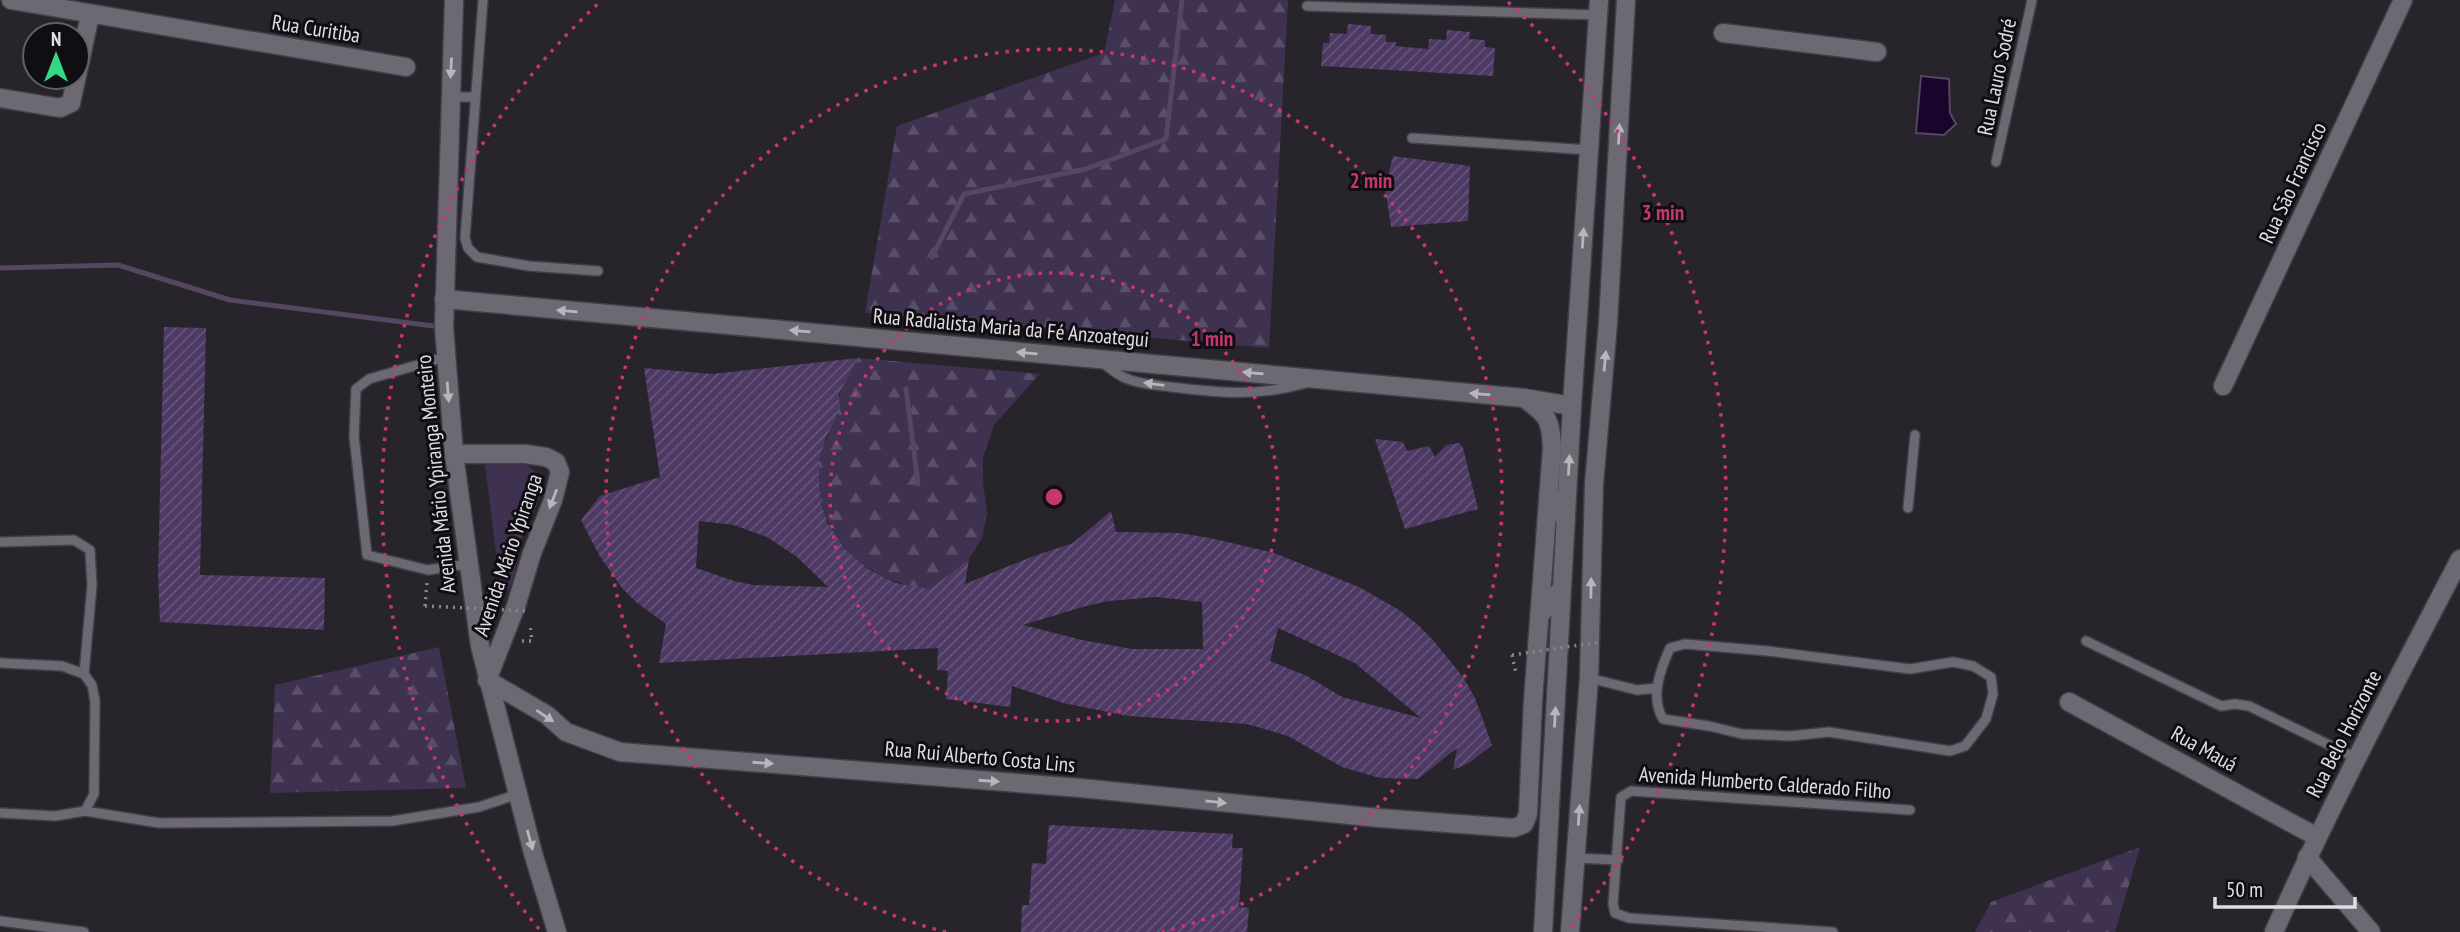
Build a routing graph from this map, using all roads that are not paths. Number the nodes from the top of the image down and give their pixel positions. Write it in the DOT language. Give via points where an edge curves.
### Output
graph roads {
  1 [pos="11,0"];
  2 [pos="454,0"];
  3 [pos="483,0"];
  4 [pos="1626,0"];
  5 [pos="2032,0"];
  6 [pos="2403,0"];
  7 [pos="1307,6"];
  8 [pos="1598,7"];
  9 [pos="90,15"];
  10 [pos="1723,33"];
  11 [pos="1877,52"];
  12 [pos="406,67"];
  13 [pos="450,97"];
  14 [pos="477,97"];
  15 [pos="0,98"];
  16 [pos="1412,138"];
  17 [pos="1589,150"];
  18 [pos="1996,162"];
  19 [pos="598,271"];
  20 [pos="444,299"];
  21 [pos="445,357"];
  22 [pos="2223,386"];
  23 [pos="1524,398"];
  24 [pos="1572,406"];
  25 [pos="1915,435"];
  26 [pos="454,454"];
  27 [pos="1549,495"];
  28 [pos="1908,508"];
  29 [pos="1566,520"];
  30 [pos="0,541"];
  31 [pos="2460,559"];
  32 [pos="468,564"];
  33 [pos="1562,588"];
  34 [pos="1540,615"];
  35 [pos="2085,641"];
  36 [pos="0,663"];
  37 [pos="84,674"];
  38 [pos="1589,678"];
  39 [pos="487,680"];
  40 [pos="1657,688"];
  41 [pos="2069,702"];
  42 [pos="2356,758"];
  43 [pos="517,794"];
  44 [pos="1910,810"];
  45 [pos="85,811"];
  46 [pos="0,813"];
  47 [pos="2317,837"];
  48 [pos="1575,858"];
  49 [pos="2307,858"];
  50 [pos="1618,860"];
  51 [pos="0,921"];
  52 [pos="84,932"];
  53 [pos="557,932"];
  54 [pos="1543,932"];
  55 [pos="1570,932"];
  56 [pos="1833,932"];
  57 [pos="2274,932"];
  58 [pos="2371,932"];
  1 -- 9 [label="street, Rua Curitiba"];
  2 -- 13 [label="street, Avenida Mário Ypiranga Monteiro, one-way"];
  3 -- 14 [label="lane"];
  38 -- 4 [label="street, one-way" via="1594,484"];
  5 -- 18 [label="lane, Rua Lauro Sodré"];
  6 -- 22 [label="street, Rua São Francisco"];
  7 -- 8 [label="lane"];
  8 -- 17 [label="street"];
  9 -- 12 [label="street, Rua Curitiba"];
  9 -- 15 [label="street" via="71,103 60,108"];
  10 -- 11 [label="street"];
  13 -- 14 [label="lane"];
  13 -- 20 [label="street, Avenida Mário Ypiranga Monteiro"];
  14 -- 19 [label="lane" via="465,238 468,248 477,257"];
  16 -- 17 [label="lane"];
  24 -- 17 [label="street, one-way"];
  20 -- 21 [label="street, Avenida Mário Ypiranga Monteiro"];
  23 -- 20 [label="street, Rua Radialista Maria da Fé Anzoategui, one-way"];
  21 -- 26 [label="street, Avenida Mário Ypiranga Monteiro, one-way"];
  21 -- 32 [label="lane" via="369,379 356,389 354,436 367,555 428,570"];
  23 -- 24 [label="street, Rua Radialista Maria da Fé Anzoategui"];
  23 -- 27 [label="street" via="1546,414 1550,427"];
  29 -- 24 [label="street, one-way"];
  25 -- 28 [label="lane"];
  26 -- 32 [label="street, Avenida Mário Ypiranga Monteiro"];
  26 -- 39 [label="street, Avenida Mário Ypiranga, one-way" via="545,457 556,462 560,472"];
  27 -- 29 [label="street"];
  27 -- 34 [label="street"];
  29 -- 33 [label="street"];
  30 -- 37 [label="lane" via="74,540 90,550 92,586"];
  31 -- 42 [label="street, Rua Belo Horizonte"];
  32 -- 39 [label="street, Avenida Mário Ypiranga Monteiro"];
  33 -- 34 [label="street"];
  54 -- 33 [label="street, one-way"];
  39 -- 34 [label="street, Rua Rui Alberto Costa Lins, one-way" via="547,715 566,732 620,752 1521,827 1528,818"];
  35 -- 42 [label="lane" via="2221,706 2249,706"];
  36 -- 37 [label="lane" via="62,666"];
  37 -- 45 [label="lane" via="95,701 94,794"];
  38 -- 40 [label="lane" via="1637,690"];
  48 -- 38 [label="street, one-way"];
  39 -- 43 [label="street, Avenida Mário Ypiranga Monteiro"];
  40 -- 40 [label="lane" via="1670,648 1685,644 1910,669 1953,662 1973,666 1991,677 1993,694 1986,719 1965,746 1950,751 1829,732 1742,734 1676,723 1662,719 1657,710"];
  41 -- 47 [label="street, Rua Mauá"];
  42 -- 47 [label="street, Rua Belo Horizonte"];
  43 -- 45 [label="lane" via="479,807 392,821 159,823"];
  43 -- 53 [label="street, Avenida Mário Ypiranga Monteiro, one-way"];
  44 -- 50 [label="lane, Avenida Humberto Calderado Filho" via="1631,791 1621,797"];
  45 -- 46 [label="lane" via="55,816"];
  47 -- 49 [label="street, Rua Belo Horizonte"];
  48 -- 50 [label="lane"];
  48 -- 55 [label="street"];
  49 -- 57 [label="street, Rua Belo Horizonte"];
  49 -- 58 [label="street"];
  50 -- 56 [label="lane, Avenida Humberto Calderado Filho" via="1613,904 1615,913 1629,918"];
  51 -- 52 [label="lane"];
}
